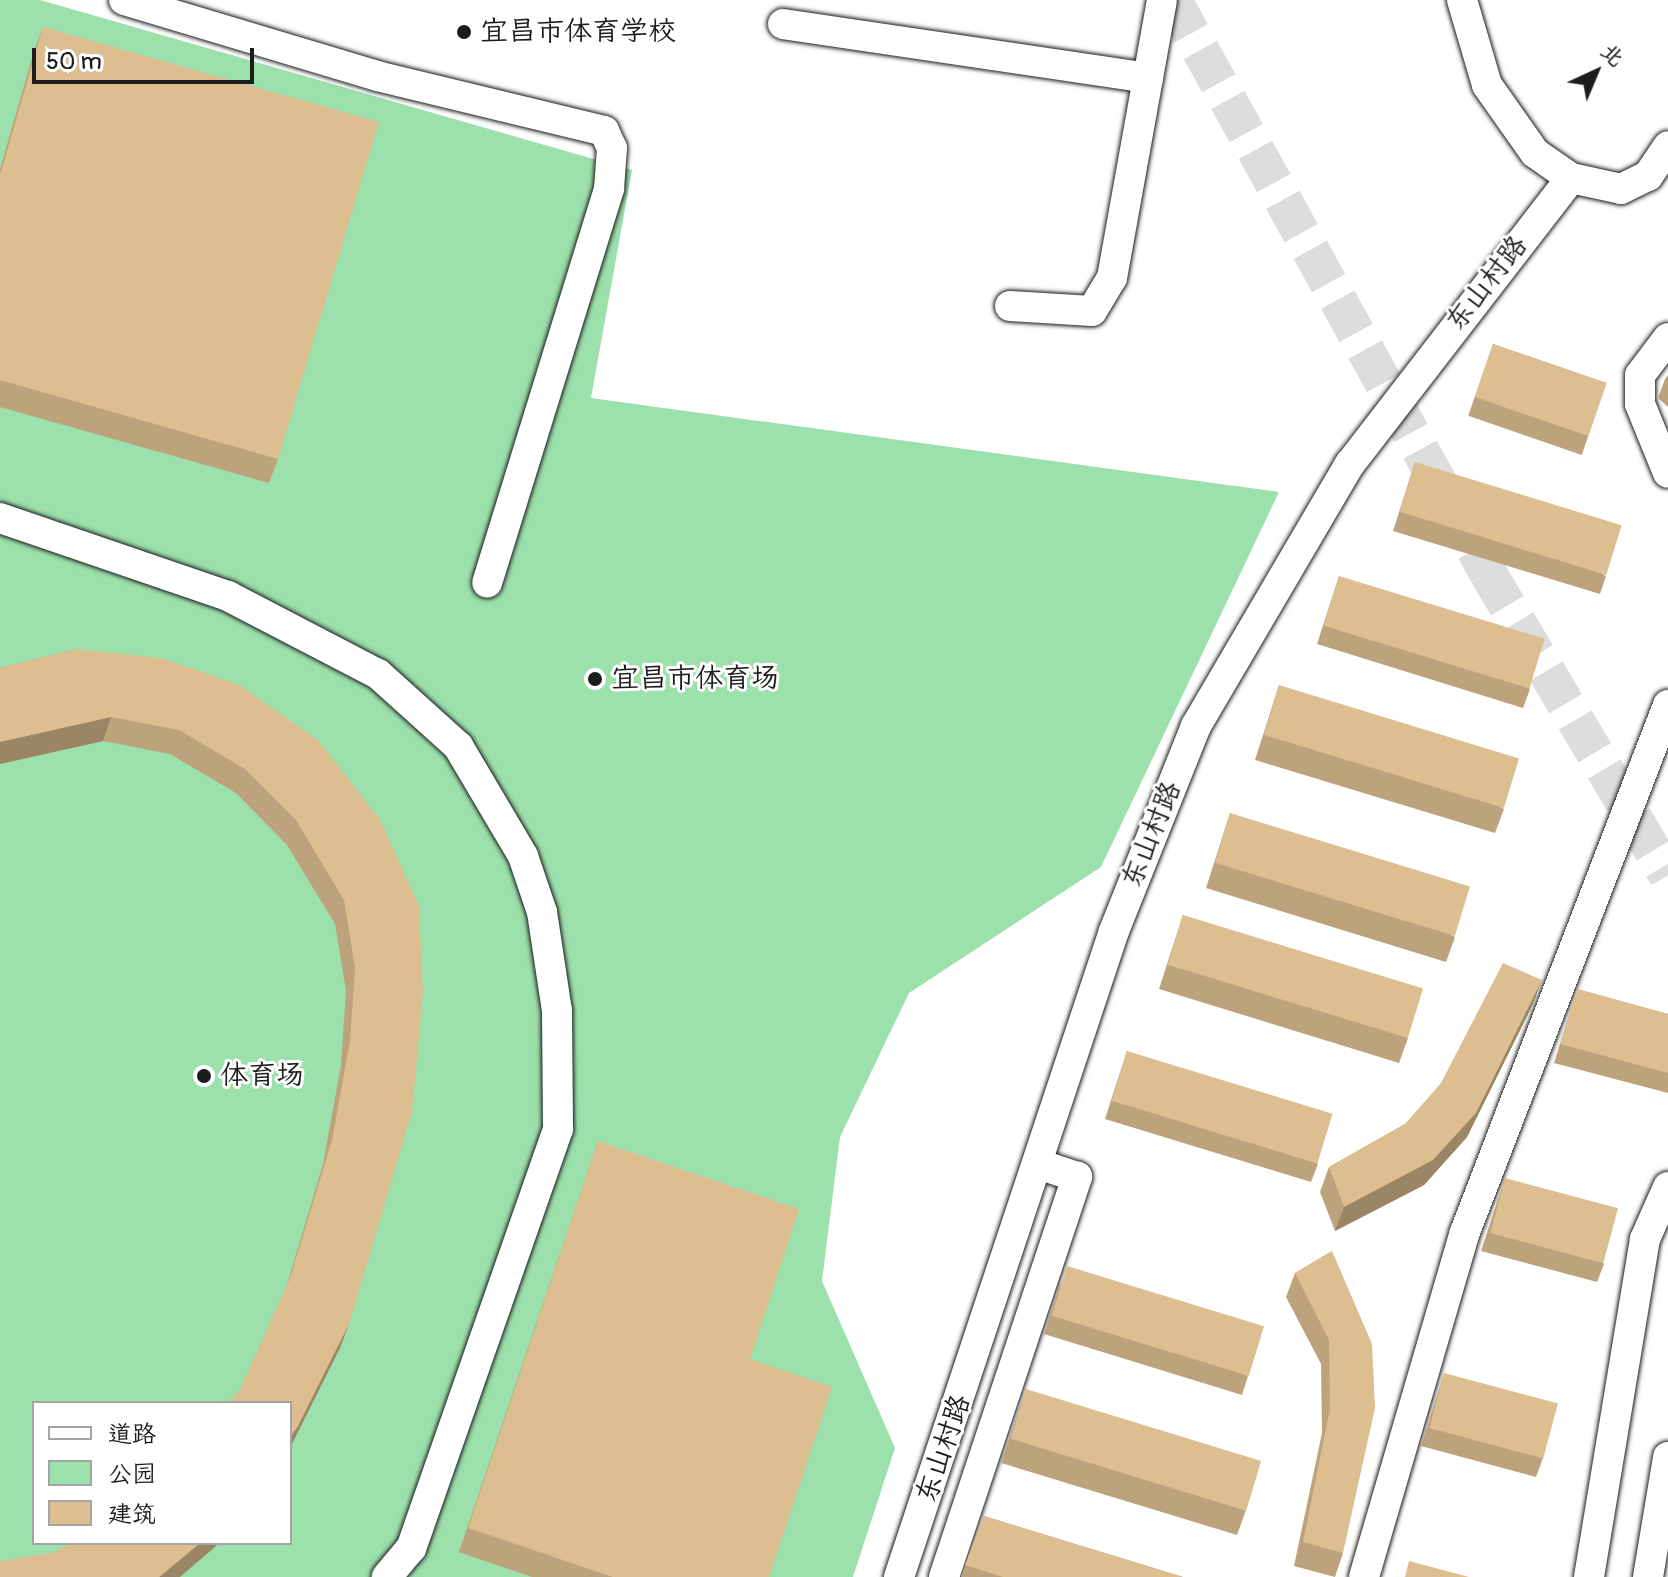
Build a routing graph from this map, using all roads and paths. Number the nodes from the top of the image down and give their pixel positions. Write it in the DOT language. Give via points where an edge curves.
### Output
graph roads {
  1 [pos="124,0"];
  2 [pos="1162,0"];
  3 [pos="1462,0"];
  4 [pos="783,24"];
  5 [pos="1148,78"];
  6 [pos="1668,146"];
  7 [pos="1571,178"];
  8 [pos="1010,306"];
  9 [pos="1668,338"];
  10 [pos="1668,473"];
  11 [pos="0,518"];
  12 [pos="487,583"];
  13 [pos="1668,705"];
  14 [pos="1038,1164"];
  15 [pos="1668,1187"];
  16 [pos="1668,1457"];
  17 [pos="387,1577"];
  18 [pos="899,1577"];
  19 [pos="944,1577"];
  20 [pos="1364,1577"];
  21 [pos="1589,1577"];
  22 [pos="1648,1577"];
  1 -- 12 [label="street" via="377,76 604,131 612,148 609,189"];
  2 -- 5 [label="street"];
  3 -- 7 [label="street" via="1487,85 1535,153"];
  4 -- 5 [label="street"];
  5 -- 8 [label="street" via="1112,278 1092,311"];
  6 -- 7 [label="street" via="1648,176 1621,189"];
  7 -- 14 [label="street, 东山村路" via="1395,402 1246,631 1196,726 1114,931"];
  9 -- 10 [label="street" via="1640,375 1640,404"];
  11 -- 17 [label="street" via="228,596 378,674 458,746 523,856 542,912 557,1011 558,1129 411,1548"];
  13 -- 20 [label="street" via="1465,1232"];
  14 -- 18 [label="street, 东山村路"];
  14 -- 19 [label="street" via="1077,1177"];
  15 -- 21 [label="street" via="1645,1239"];
  16 -- 22 [label="street"];
}
